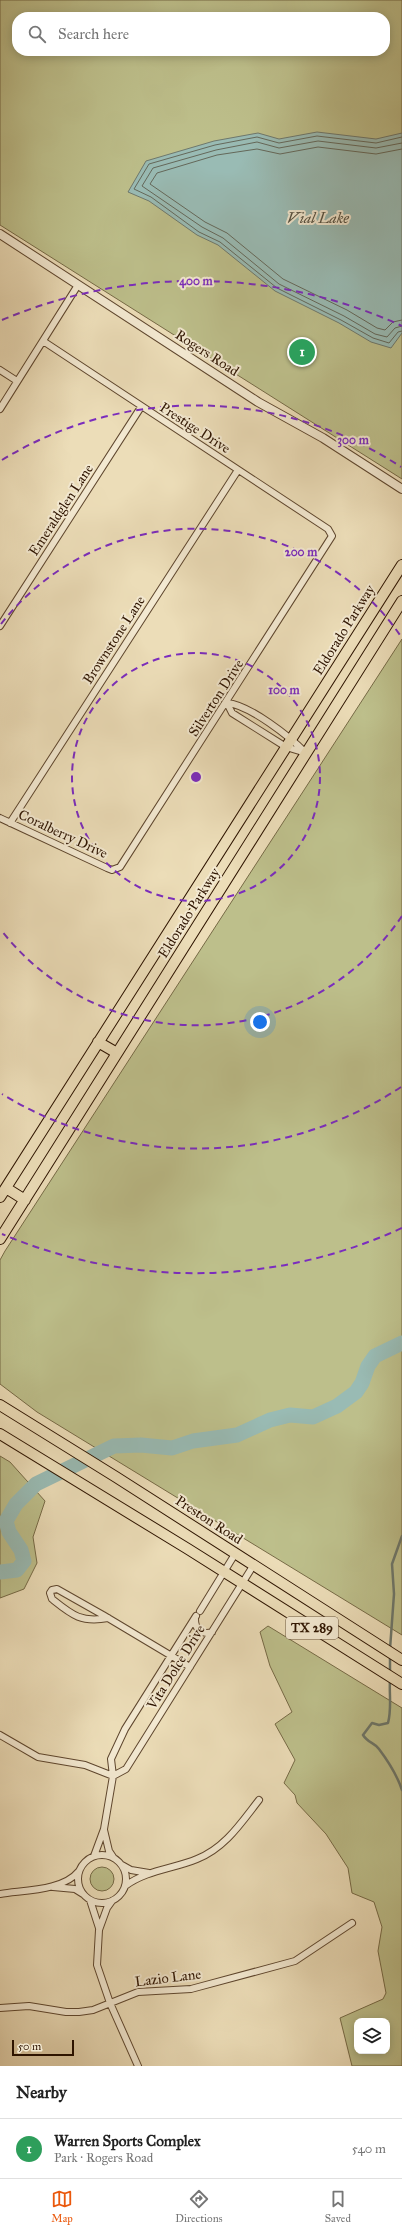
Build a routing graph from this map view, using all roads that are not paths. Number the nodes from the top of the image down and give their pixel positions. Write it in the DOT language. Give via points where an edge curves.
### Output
graph roads {
  1 [pos="0,234"];
  2 [pos="78,285"];
  3 [pos="43,341"];
  4 [pos="0,370"];
  5 [pos="18,381"];
  6 [pos="141,407"];
  7 [pos="0,409"];
  8 [pos="238,470"];
  9 [pos="402,489"];
  10 [pos="332,536"];
  11 [pos="402,565"];
  12 [pos="402,601"];
  13 [pos="0,626"];
  14 [pos="227,703"];
  15 [pos="292,738"];
  16 [pos="286,747"];
  17 [pos="306,753"];
  18 [pos="0,818"];
  19 [pos="10,823"];
  20 [pos="116,870"];
  21 [pos="98,1042"];
  22 [pos="116,1053"];
  23 [pos="6,1188"];
  24 [pos="0,1197"];
  25 [pos="25,1200"];
  26 [pos="0,1239"];
  27 [pos="0,1405"];
  28 [pos="0,1434"];
  29 [pos="235,1554"];
  30 [pos="253,1566"];
  31 [pos="224,1572"];
  32 [pos="242,1584"];
  33 [pos="197,1615"];
  34 [pos="108,1618"];
  35 [pos="212,1632"];
  36 [pos="172,1657"];
  37 [pos="402,1660"];
  38 [pos="190,1667"];
  39 [pos="402,1684"];
  40 [pos="0,1736"];
  41 [pos="113,1776"];
  42 [pos="259,1800"];
  43 [pos="104,1829"];
  44 [pos="94,1856"];
  45 [pos="114,1858"];
  46 [pos="122,1865"];
  47 [pos="80,1870"];
  48 [pos="149,1873"];
  49 [pos="52,1886"];
  50 [pos="125,1886"];
  51 [pos="0,1894"];
  52 [pos="84,1895"];
  53 [pos="90,1900"];
  54 [pos="112,1901"];
  55 [pos="352,1923"];
  56 [pos="99,1930"];
  57 [pos="110,2003"];
  58 [pos="0,2008"];
  59 [pos="138,2066"];
  1 -- 2 [label="street, Rogers Road"];
  2 -- 3 [label="street"];
  2 -- 9 [label="street, Rogers Road" via="263,406 323,438"];
  3 -- 5 [label="street"];
  3 -- 6 [label="street, Prestige Drive"];
  4 -- 5 [label="street"];
  5 -- 7 [label="street"];
  6 -- 8 [label="street, Prestige Drive"];
  6 -- 13 [label="street, Emeraldglen Lane"];
  8 -- 10 [label="street, Prestige Drive" via="328,529"];
  8 -- 19 [label="street, Brownstone Lane"];
  10 -- 14 [label="street, Silverton Drive"];
  11 -- 15 [label="main road, Eldorado Parkway"];
  12 -- 17 [label="main road, Eldorado Parkway"];
  14 -- 15 [label="street" via="238,704"];
  14 -- 16 [label="street" via="232,713"];
  14 -- 20 [label="street, Silverton Drive"];
  15 -- 16 [label="main road, Eldorado Parkway"];
  15 -- 17 [label="street"];
  16 -- 17 [label="street"];
  16 -- 21 [label="main road, Eldorado Parkway"];
  17 -- 22 [label="main road, Eldorado Parkway"];
  18 -- 19 [label="street, Coralberry Drive"];
  19 -- 20 [label="street, Coralberry Drive"];
  21 -- 22 [label="main road"];
  21 -- 23 [label="main road, Eldorado Parkway"];
  22 -- 25 [label="main road, Eldorado Parkway"];
  23 -- 24 [label="main road, Eldorado Parkway"];
  23 -- 25 [label="main road"];
  25 -- 26 [label="main road, Eldorado Parkway"];
  27 -- 29 [label="main road, Preston Road / TX 289"];
  28 -- 31 [label="main road, TX 289"];
  29 -- 30 [label="main road, Preston Road / TX 289"];
  29 -- 31 [label="street, Vita Dolce Drive"];
  30 -- 32 [label="street, Vita Dolce Drive"];
  30 -- 37 [label="main road, Preston Road / TX 289"];
  31 -- 32 [label="main road, TX 289"];
  31 -- 33 [label="street, Vita Dolce Drive"];
  32 -- 35 [label="street, Vita Dolce Drive"];
  32 -- 39 [label="main road, TX 289"];
  33 -- 35 [label="street" via="196,1626 200,1631"];
  33 -- 36 [label="street, Vita Dolce Drive"];
  34 -- 34 [label="street" via="57,1589 50,1593 52,1600 81,1619 94,1621"];
  34 -- 36 [label="street"];
  35 -- 38 [label="street, Vita Dolce Drive"];
  36 -- 38 [label="street"];
  36 -- 41 [label="street, Vita Dolce Drive" via="125,1729 111,1759"];
  38 -- 41 [label="street, Vita Dolce Drive" via="126,1769"];
  40 -- 41 [label="street" via="38,1757 85,1765"];
  41 -- 43 [label="street, Vita Dolce Drive"];
  42 -- 48 [label="street" via="228,1839 211,1852 191,1861"];
  43 -- 44 [label="street, Vita Dolce Drive"];
  43 -- 45 [label="street, Vita Dolce Drive" via="109,1851"];
  44 -- 45 [label="street"];
  44 -- 47 [label="street" via="88,1859"];
  45 -- 46 [label="street"];
  46 -- 48 [label="street" via="131,1870"];
  46 -- 50 [label="street" via="126,1877"];
  47 -- 49 [label="street" via="71,1878"];
  47 -- 52 [label="street" via="79,1887"];
  48 -- 50 [label="street"];
  49 -- 51 [label="street"];
  49 -- 52 [label="street" via="75,1890"];
  50 -- 54 [label="street" via="119,1896"];
  52 -- 53 [label="street"];
  53 -- 54 [label="street" via="98,1903"];
  53 -- 56 [label="street"];
  54 -- 56 [label="street"];
  55 -- 57 [label="street, Lazio Lane" via="305,1956 284,1965 186,1990 154,1990 132,1994"];
  56 -- 57 [label="street" via="97,1965"];
  57 -- 58 [label="street, Lazio Lane" via="94,2010 79,2012 29,2006"];
  57 -- 59 [label="street"];
}
